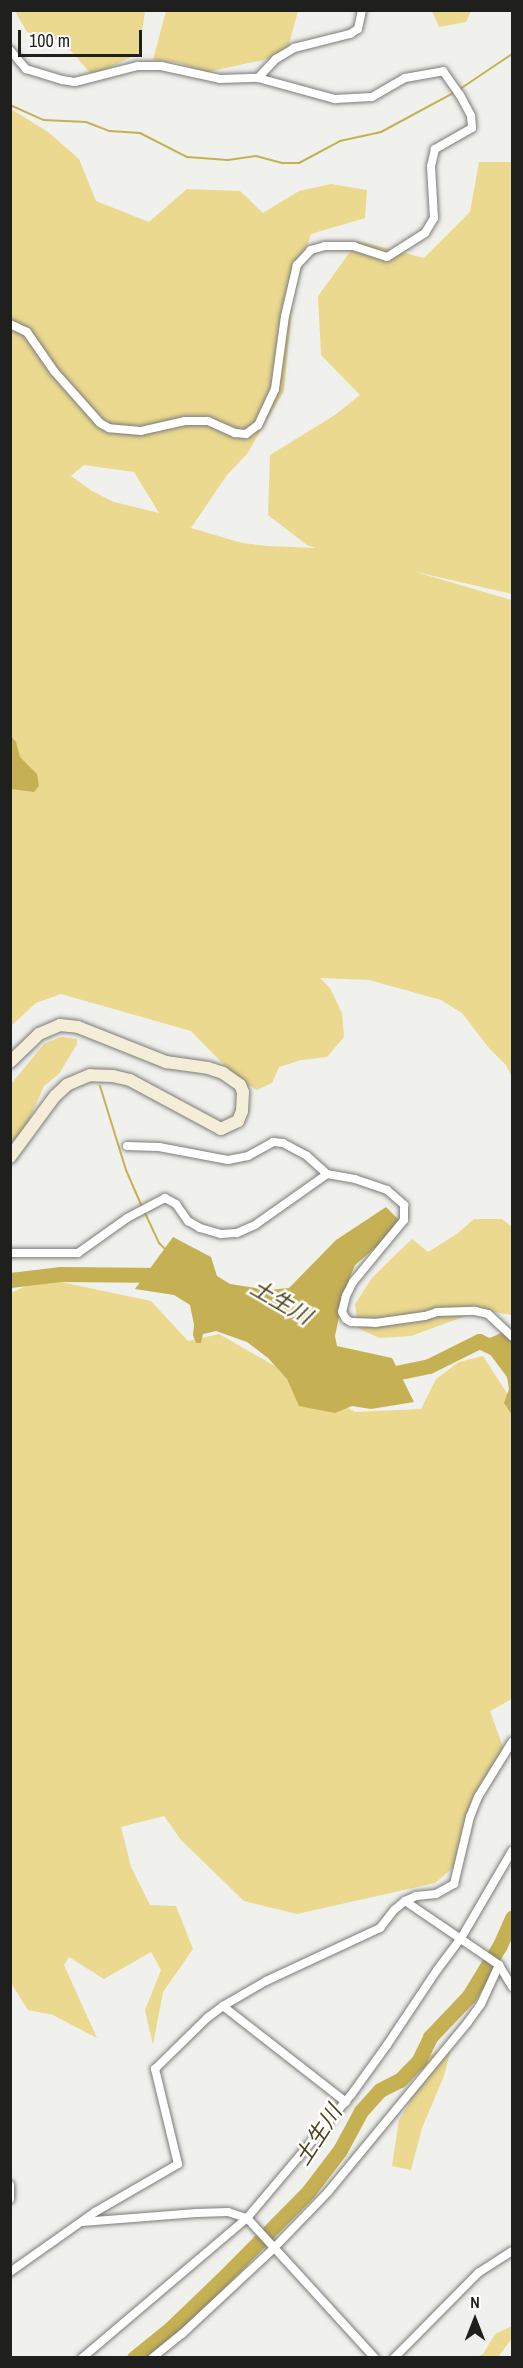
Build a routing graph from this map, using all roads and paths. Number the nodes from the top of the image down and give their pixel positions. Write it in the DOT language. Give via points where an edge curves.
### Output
graph roads {
  1 [pos="362,10"];
  2 [pos="10,50"];
  3 [pos="258,78"];
  4 [pos="10,324"];
  5 [pos="10,1062"];
  6 [pos="127,1146"];
  7 [pos="10,1157"];
  8 [pos="327,1174"];
  9 [pos="10,1252"];
  10 [pos="513,1336"];
  11 [pos="513,1742"];
  12 [pos="513,1851"];
  13 [pos="405,1901"];
  14 [pos="460,1940"];
  15 [pos="499,1965"];
  16 [pos="513,1987"];
  17 [pos="223,2006"];
  18 [pos="346,2102"];
  19 [pos="10,2185"];
  20 [pos="10,2199"];
  21 [pos="247,2218"];
  22 [pos="82,2222"];
  23 [pos="273,2249"];
  24 [pos="513,2251"];
  25 [pos="10,2272"];
  26 [pos="82,2358"];
  27 [pos="152,2358"];
  28 [pos="375,2358"];
  29 [pos="394,2358"];
  1 -- 3 [label="street" via="358,30 294,48 276,59"];
  2 -- 3 [label="street" via="27,69 75,82 138,66 161,66 220,79"];
  3 -- 4 [label="street" via="335,99 372,98 405,78 443,71 471,116 472,128 435,149 431,166 434,218 425,234 387,257 354,246 325,246 311,250 297,265 275,390 258,424 246,434 208,421 185,421 141,431 109,428 100,423 54,371 27,332"];
  5 -- 7 [label="street" via="39,1034 60,1025 78,1028 166,1062 223,1072 243,1092 238,1121 221,1129 130,1080 90,1075 67,1085 55,1096"];
  6 -- 8 [label="street" via="159,1147 228,1160 248,1156 273,1142 283,1143 307,1156"];
  8 -- 9 [label="street" via="255,1225 237,1233 221,1234 200,1228 165,1198 127,1218 78,1252"];
  8 -- 10 [label="street" via="387,1190 404,1205 401,1226 360,1272 346,1296 342,1312 346,1319 375,1323 437,1312 475,1311 488,1314"];
  11 -- 13 [label="street" via="478,1797 454,1884 436,1894"];
  12 -- 14 [label="street"];
  13 -- 14 [label="street"];
  13 -- 17 [label="street" via="380,1928 266,1981"];
  14 -- 15 [label="street"];
  14 -- 18 [label="street"];
  15 -- 16 [label="street"];
  15 -- 23 [label="street" via="481,2004 461,2030 328,2192"];
  17 -- 18 [label="street"];
  17 -- 22 [label="street" via="155,2069 178,2164"];
  18 -- 21 [label="street"];
  19 -- 20 [label="street"];
  21 -- 22 [label="street" via="228,2212 208,2212"];
  21 -- 23 [label="street"];
  21 -- 26 [label="street"];
  22 -- 25 [label="street"];
  23 -- 27 [label="street"];
  23 -- 28 [label="street"];
  24 -- 29 [label="street" via="478,2273"];
}
